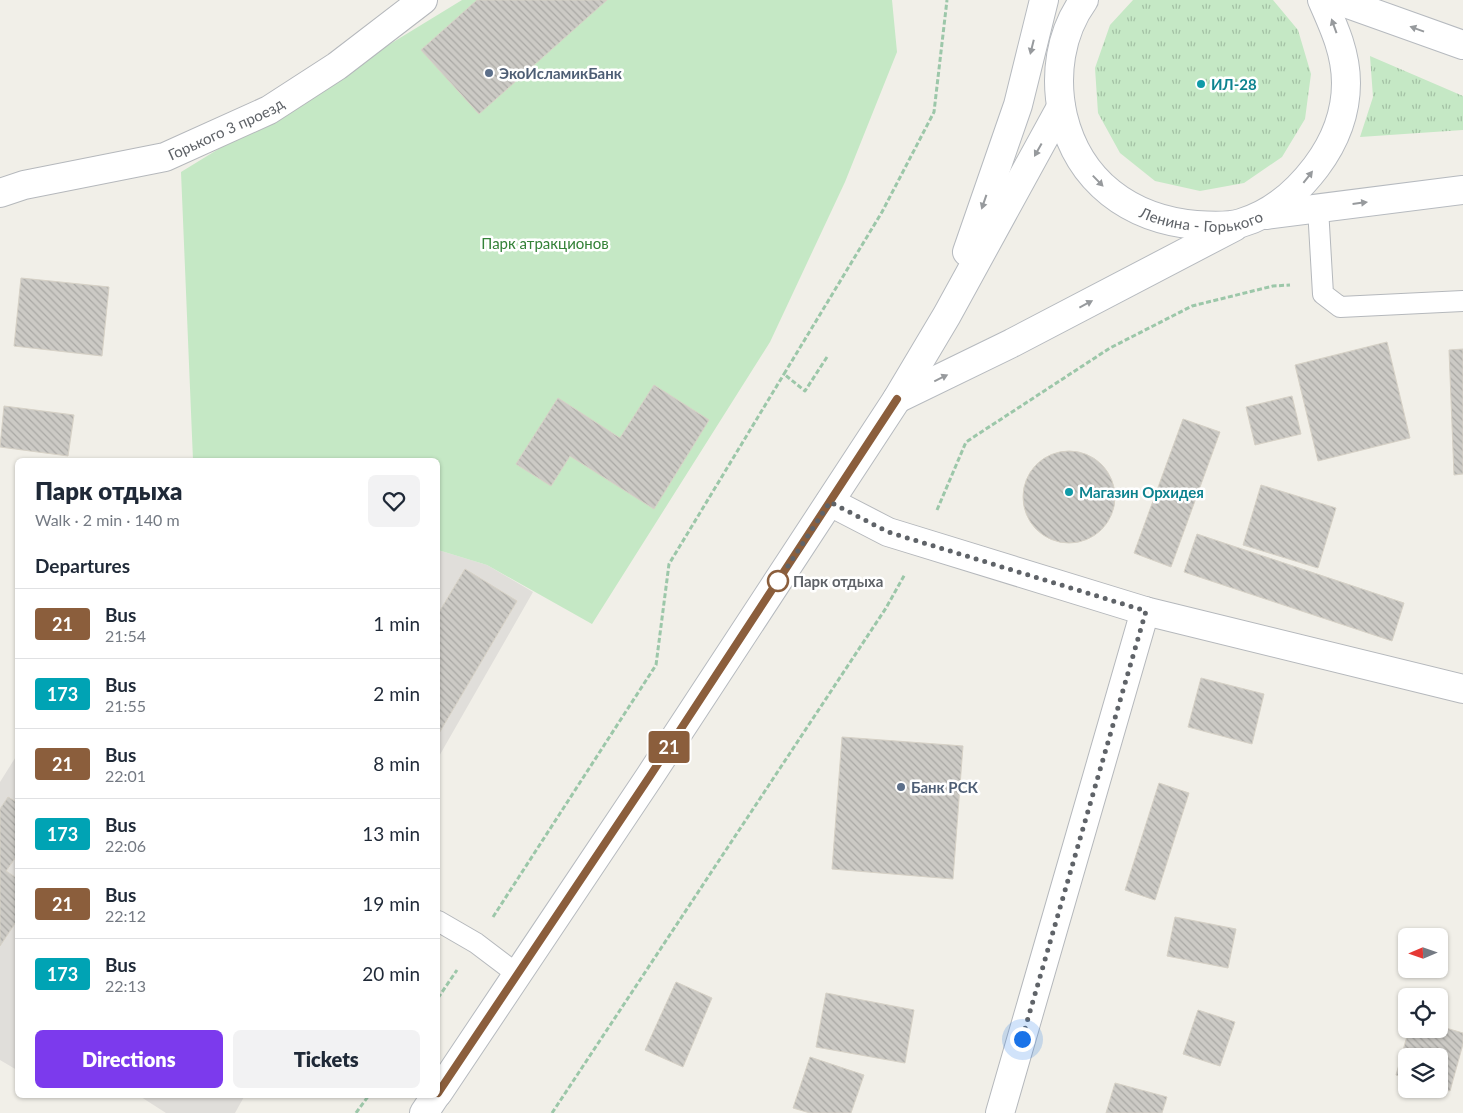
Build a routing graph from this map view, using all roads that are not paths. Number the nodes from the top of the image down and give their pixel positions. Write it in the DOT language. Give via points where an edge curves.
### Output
graph roads {
  1 [pos="423,0"];
  2 [pos="1044,0"];
  3 [pos="1050,0"];
  4 [pos="1084,0"];
  5 [pos="1322,0"];
  6 [pos="1337,0"];
  7 [pos="1463,45"];
  8 [pos="1060,94"];
  9 [pos="1463,190"];
  10 [pos="0,192"];
  11 [pos="1318,208"];
  12 [pos="1250,220"];
  13 [pos="1463,301"];
  14 [pos="947,315"];
  15 [pos="897,399"];
  16 [pos="830,502"];
  17 [pos="1146,611"];
  18 [pos="1463,689"];
  19 [pos="440,922"];
  20 [pos="517,974"];
  21 [pos="440,1090"];
  22 [pos="434,1098"];
  23 [pos="424,1113"];
  24 [pos="1000,1113"];
  1 -- 10 [label="main road, Горького 3 проезд" via="336,66 261,114 165,157"];
  2 -- 14 [label="main road, one-way" via="1018,105"];
  3 -- 8 [label="main road"];
  4 -- 8 [label="main road, Ленина - Горького" via="1067,32 1061,55"];
  12 -- 5 [label="main road, Ленина - Горького, one-way" via="1298,190 1330,148 1341,119 1346,84 1343,54"];
  7 -- 6 [label="main road, one-way"];
  8 -- 12 [label="main road, Ленина - Горького, one-way" via="1068,134 1077,154 1111,194 1138,212 1171,223 1210,226"];
  8 -- 14 [label="main road, one-way"];
  11 -- 9 [label="main road, one-way"];
  11 -- 12 [label="main road"];
  11 -- 13 [label="lane" via="1323,294 1340,307"];
  15 -- 12 [label="main road, one-way"];
  14 -- 15 [label="main road"];
  15 -- 16 [label="main road"];
  16 -- 17 [label="main road" via="888,532"];
  16 -- 20 [label="main road"];
  17 -- 18 [label="main road"];
  17 -- 24 [label="main road"];
  19 -- 20 [label="lane" via="476,943"];
  20 -- 21 [label="main road"];
  22 -- 23 [label="main road"];
}
